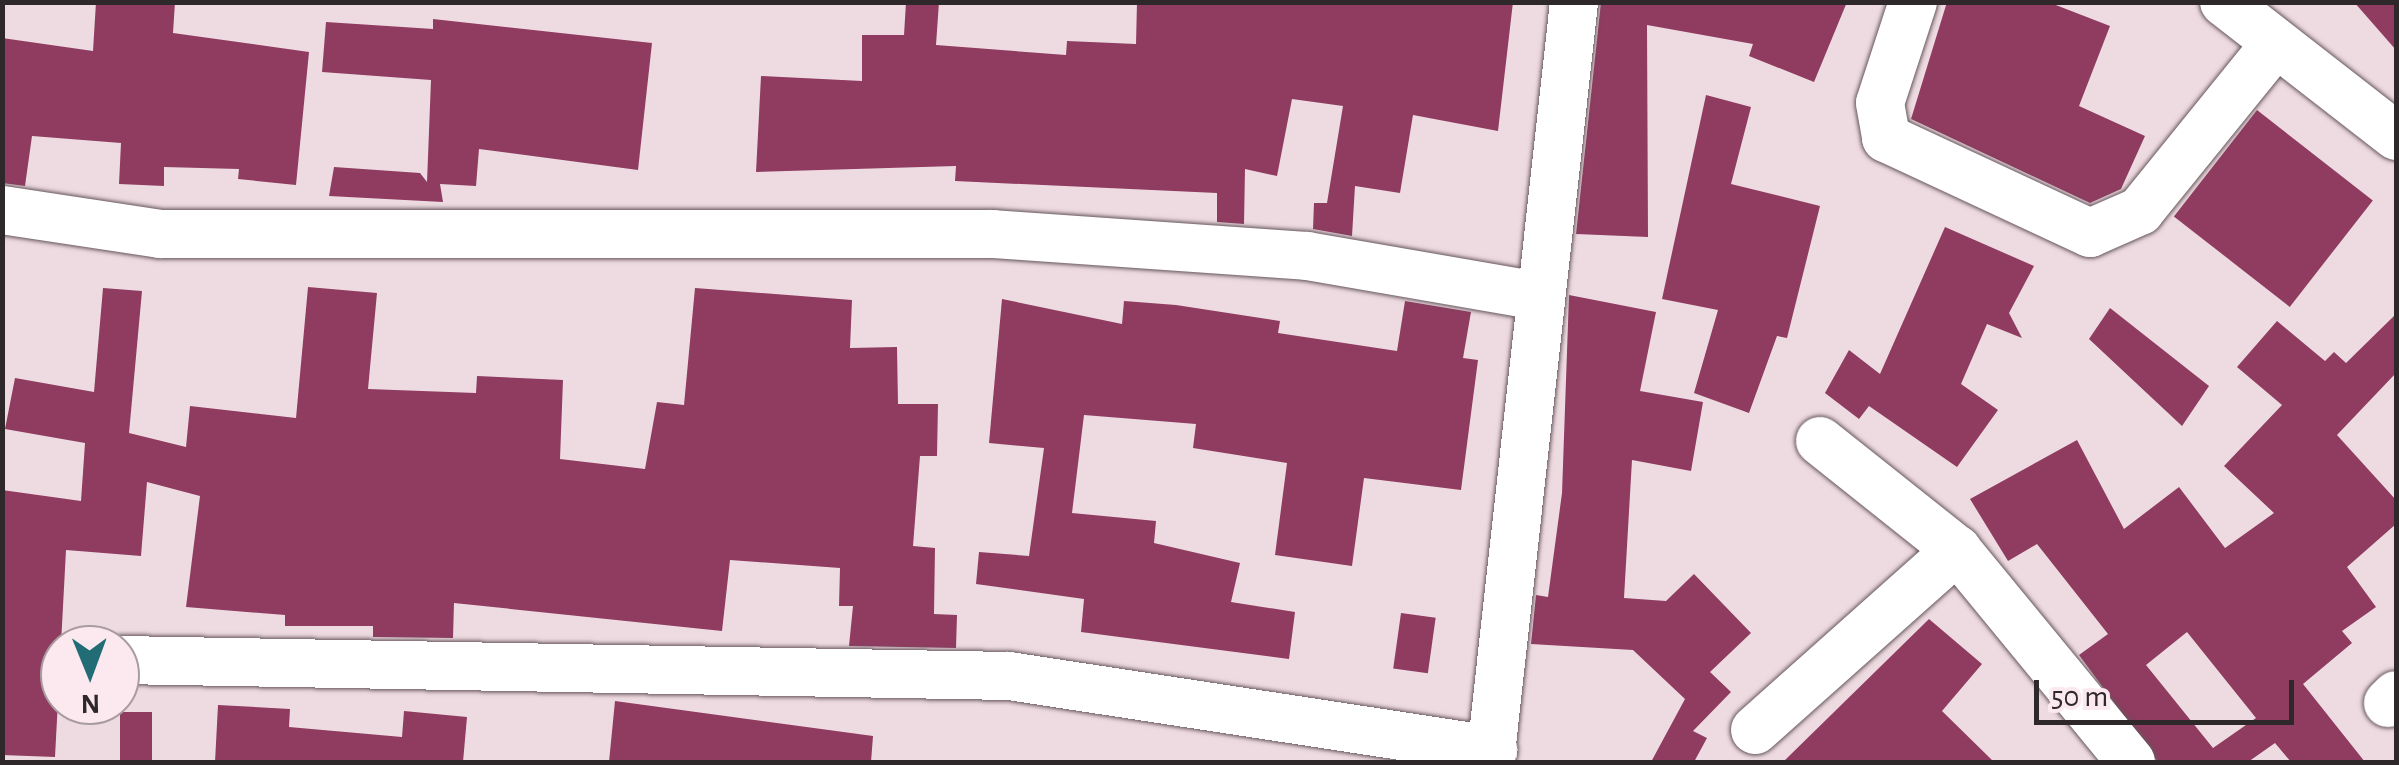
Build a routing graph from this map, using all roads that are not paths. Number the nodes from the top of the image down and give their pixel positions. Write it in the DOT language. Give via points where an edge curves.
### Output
graph roads {
  1 [pos="1574,2"];
  2 [pos="1913,2"];
  3 [pos="2224,2"];
  4 [pos="2276,42"];
  5 [pos="2396,136"];
  6 [pos="2,210"];
  7 [pos="1539,296"];
  8 [pos="1820,441"];
  9 [pos="1958,550"];
  10 [pos="140,660"];
  11 [pos="1755,730"];
  12 [pos="1491,756"];
  13 [pos="2117,757"];
  1 -- 7 [label="street"];
  2 -- 4 [label="street" via="1880,103 1886,138 2090,233 2140,211"];
  3 -- 4 [label="street"];
  4 -- 5 [label="street"];
  6 -- 7 [label="street" via="160,234 993,234 1307,256"];
  7 -- 12 [label="street"];
  8 -- 9 [label="street"];
  9 -- 11 [label="street"];
  9 -- 13 [label="street"];
  10 -- 12 [label="street" via="1009,676"];
}
